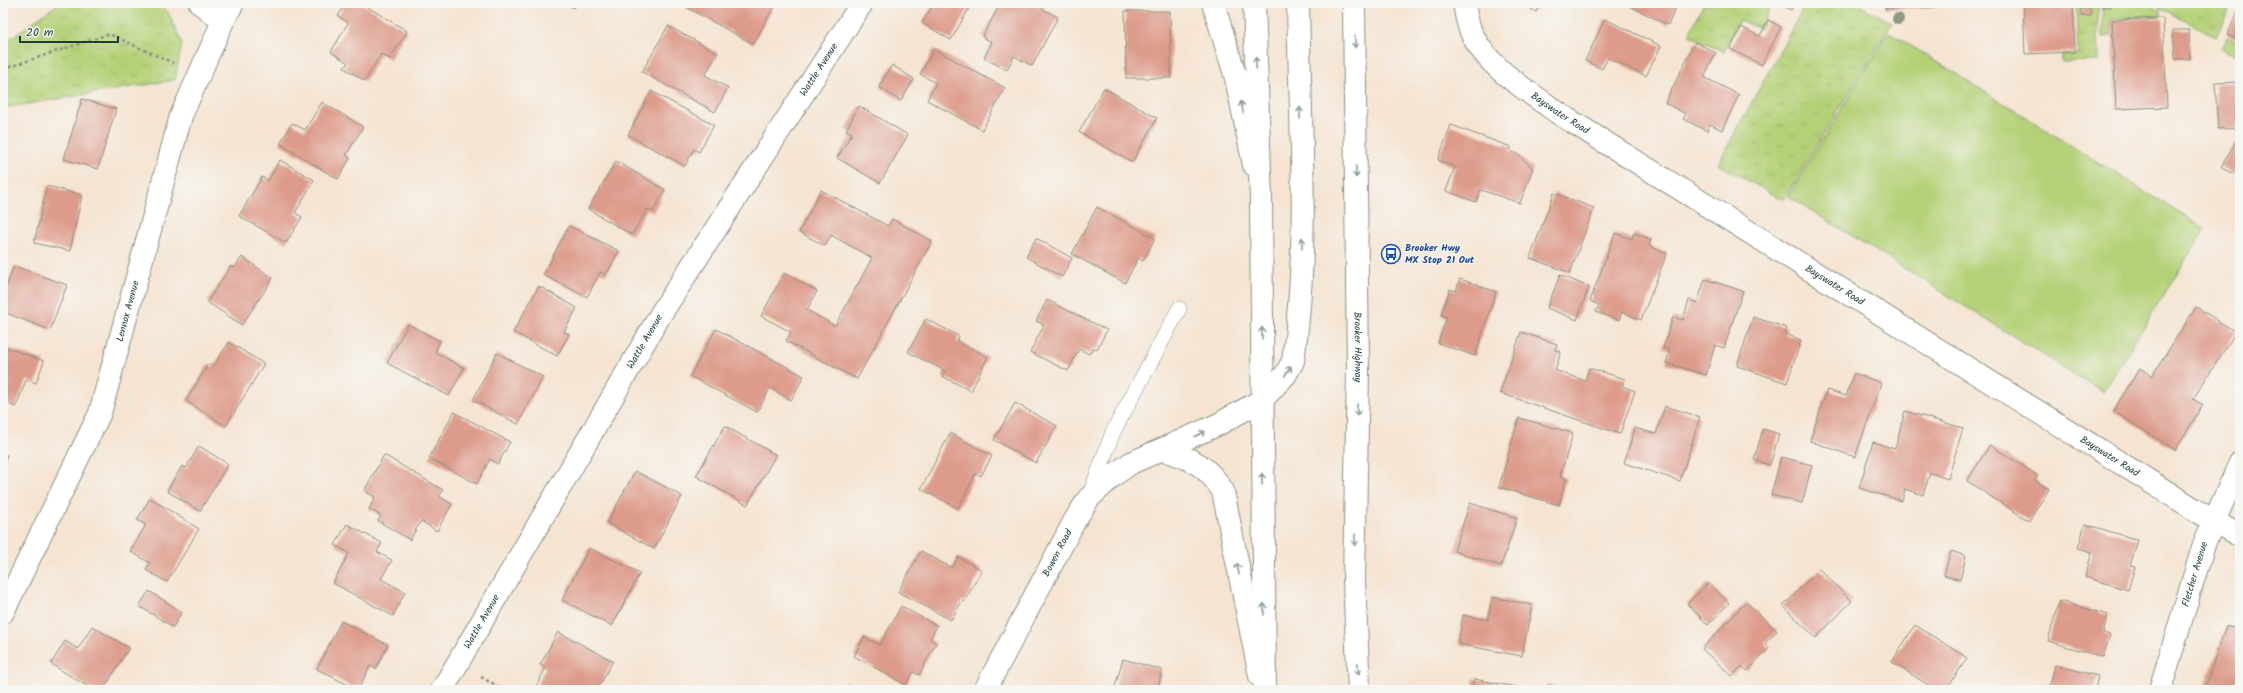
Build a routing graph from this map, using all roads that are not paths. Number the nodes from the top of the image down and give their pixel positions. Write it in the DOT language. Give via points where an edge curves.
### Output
graph roads {
  1 [pos="200,3"];
  2 [pos="862,3"];
  3 [pos="1213,3"];
  4 [pos="1254,3"];
  5 [pos="1298,3"];
  6 [pos="1354,3"];
  7 [pos="1464,3"];
  8 [pos="228,12"];
  9 [pos="1261,200"];
  10 [pos="1179,309"];
  11 [pos="1262,400"];
  12 [pos="1164,450"];
  13 [pos="2240,462"];
  14 [pos="1089,498"];
  15 [pos="2215,522"];
  16 [pos="2240,536"];
  17 [pos="3,612"];
  18 [pos="442,690"];
  19 [pos="985,690"];
  20 [pos="1264,690"];
  21 [pos="1359,690"];
  22 [pos="2160,690"];
  1 -- 8 [label="main road"];
  2 -- 18 [label="main road, Wattle Avenue" via="662,312"];
  9 -- 3 [label="main road, one-way" via="1236,78"];
  9 -- 4 [label="main road, one-way"];
  11 -- 5 [label="main road, Bowen Road, one-way" via="1290,368 1298,318 1303,243"];
  6 -- 21 [label="main road, Brooker Highway, one-way" via="1358,371 1354,580"];
  7 -- 15 [label="main road, Bayswater Road" via="1469,28 1479,45 1505,72 1558,113"];
  8 -- 17 [label="main road, Lennox Avenue" via="181,116 100,413"];
  11 -- 9 [label="main road, one-way"];
  10 -- 14 [label="lane" via="1113,432"];
  12 -- 11 [label="main road, Bowen Road, one-way"];
  20 -- 11 [label="main road, one-way"];
  12 -- 14 [label="main road, Bowen Road" via="1131,463 1114,474"];
  20 -- 12 [label="main road, one-way" via="1223,491 1213,475 1183,456"];
  13 -- 15 [label="main road, Fletcher Avenue"];
  14 -- 19 [label="main road, Bowen Road"];
  15 -- 16 [label="main road, Bayswater Road"];
  15 -- 22 [label="main road, Fletcher Avenue" via="2204,544"];
}
